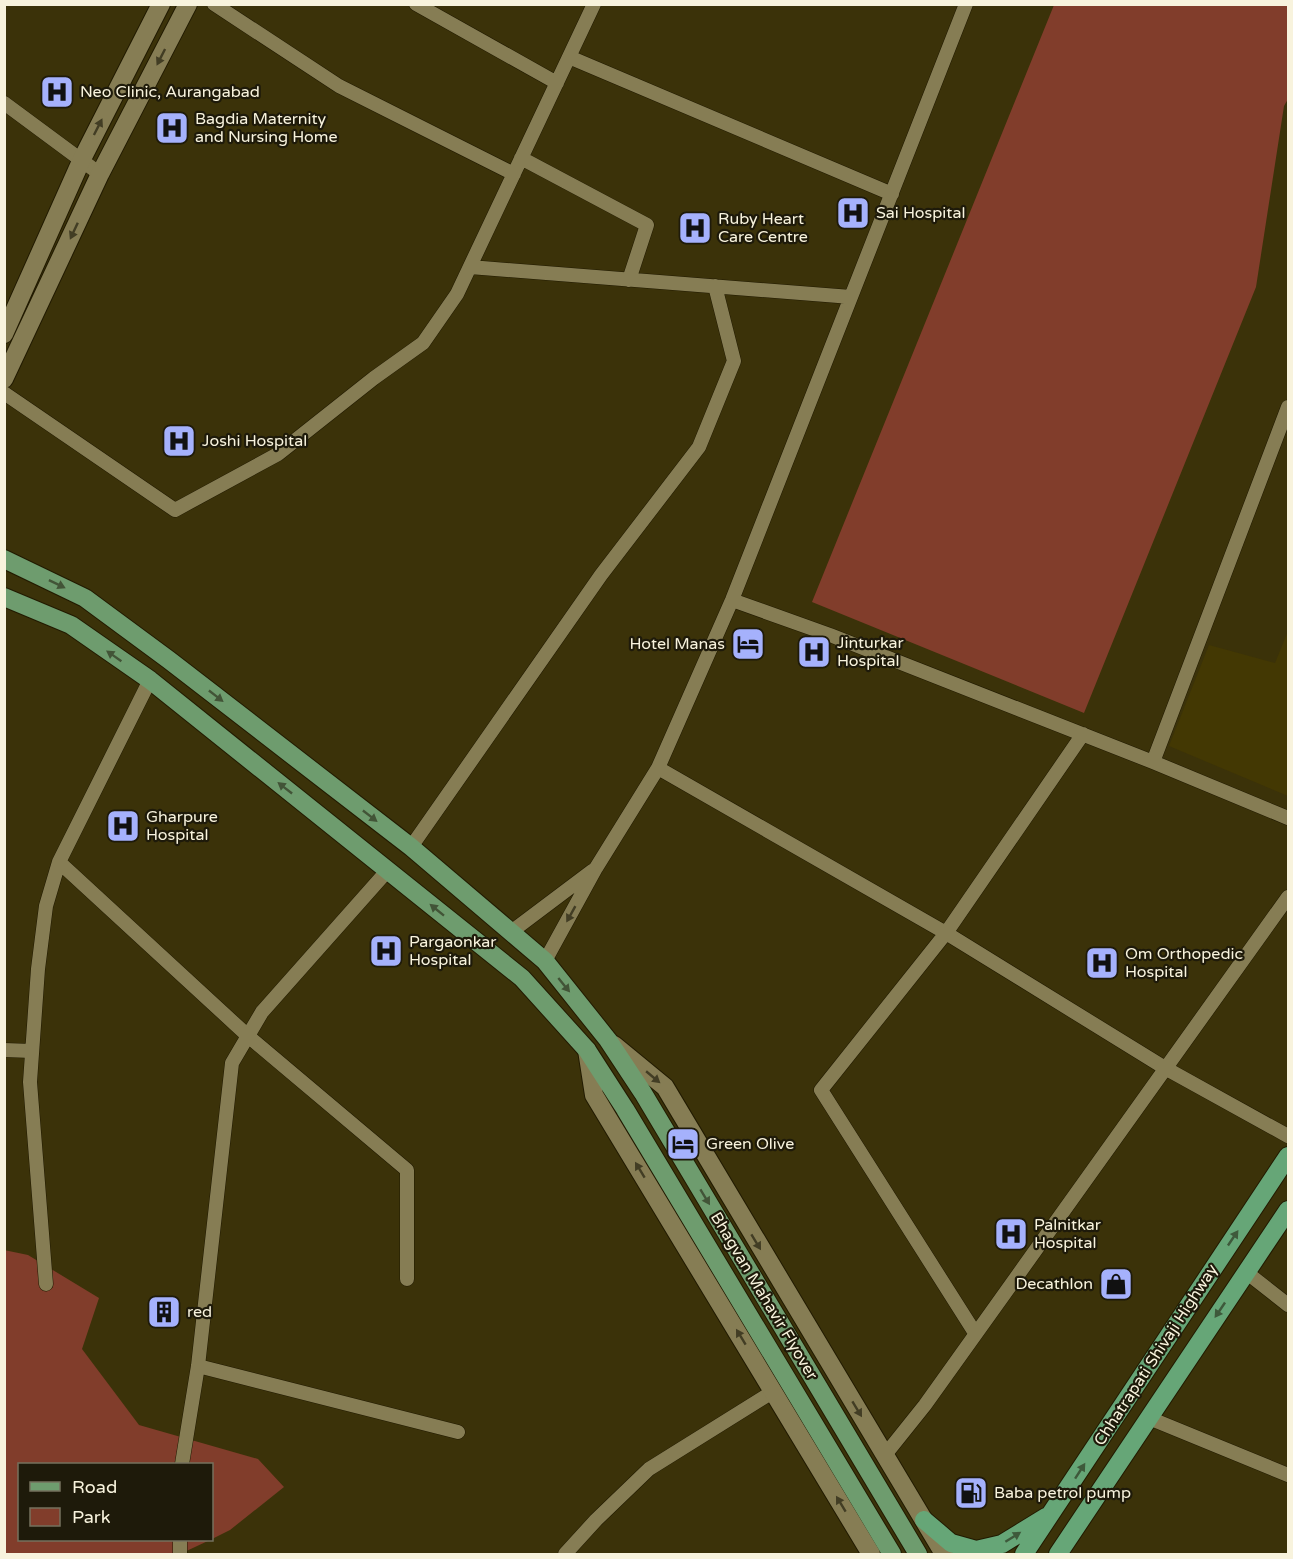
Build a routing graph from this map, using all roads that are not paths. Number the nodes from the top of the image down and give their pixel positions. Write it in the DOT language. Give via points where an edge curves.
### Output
graph roads {
  1 [pos="161,4"];
  2 [pos="188,4"];
  3 [pos="214,4"];
  4 [pos="416,4"];
  5 [pos="594,4"];
  6 [pos="966,4"];
  7 [pos="569,57"];
  8 [pos="557,83"];
  9 [pos="4,103"];
  10 [pos="521,158"];
  11 [pos="82,159"];
  12 [pos="100,174"];
  13 [pos="514,174"];
  14 [pos="892,194"];
  15 [pos="470,267"];
  16 [pos="629,280"];
  17 [pos="715,286"];
  18 [pos="851,297"];
  19 [pos="4,334"];
  20 [pos="5,381"];
  21 [pos="1288,407"];
  22 [pos="4,559"];
  23 [pos="4,597"];
  24 [pos="732,600"];
  25 [pos="150,680"];
  26 [pos="1083,734"];
  27 [pos="1153,762"];
  28 [pos="658,768"];
  29 [pos="1288,818"];
  30 [pos="411,848"];
  31 [pos="59,862"];
  32 [pos="596,868"];
  33 [pos="388,870"];
  34 [pos="1288,897"];
  35 [pos="512,932"];
  36 [pos="946,933"];
  37 [pos="545,961"];
  38 [pos="249,1036"];
  39 [pos="608,1040"];
  40 [pos="4,1050"];
  41 [pos="587,1050"];
  42 [pos="32,1051"];
  43 [pos="1165,1068"];
  44 [pos="1288,1136"];
  45 [pos="1288,1156"];
  46 [pos="1288,1210"];
  47 [pos="1246,1272"];
  48 [pos="407,1278"];
  49 [pos="46,1284"];
  50 [pos="1288,1305"];
  51 [pos="975,1333"];
  52 [pos="198,1366"];
  53 [pos="774,1391"];
  54 [pos="1149,1418"];
  55 [pos="458,1432"];
  56 [pos="885,1455"];
  57 [pos="182,1463"];
  58 [pos="1288,1475"];
  59 [pos="1052,1513"];
  60 [pos="924,1520"];
  61 [pos="565,1554"];
  62 [pos="871,1554"];
  63 [pos="892,1554"];
  64 [pos="918,1554"];
  65 [pos="944,1554"];
  66 [pos="1024,1554"];
  67 [pos="1058,1554"];
  11 -- 1 [label="street, one-way"];
  2 -- 12 [label="street, one-way"];
  3 -- 13 [label="street" via="339,86"];
  4 -- 8 [label="street"];
  5 -- 7 [label="street"];
  6 -- 14 [label="street"];
  7 -- 8 [label="street"];
  7 -- 14 [label="street"];
  8 -- 10 [label="street"];
  9 -- 11 [label="street"];
  10 -- 13 [label="street"];
  10 -- 16 [label="street" via="647,225"];
  11 -- 12 [label="street"];
  11 -- 19 [label="street"];
  12 -- 20 [label="street, one-way"];
  13 -- 15 [label="street"];
  14 -- 18 [label="street"];
  15 -- 16 [label="street"];
  15 -- 20 [label="street" via="458,294 423,343 278,454 175,510"];
  16 -- 17 [label="street"];
  17 -- 18 [label="street"];
  17 -- 30 [label="street" via="734,361 699,447 601,575"];
  18 -- 24 [label="street"];
  21 -- 27 [label="street"];
  22 -- 30 [label="main road, Bhagvan Mahavir Flyover, one-way" via="85,598"];
  25 -- 23 [label="main road, Bhagvan Mahavir Flyover, one-way" via="71,625"];
  24 -- 26 [label="street"];
  24 -- 28 [label="street"];
  25 -- 31 [label="street"];
  33 -- 25 [label="main road, Bhagvan Mahavir Flyover, one-way"];
  26 -- 27 [label="street"];
  26 -- 36 [label="street"];
  27 -- 29 [label="street"];
  28 -- 32 [label="street"];
  28 -- 36 [label="street"];
  30 -- 35 [label="main road, Bhagvan Mahavir Flyover"];
  31 -- 38 [label="street"];
  31 -- 42 [label="street" via="46,906"];
  32 -- 35 [label="street"];
  32 -- 37 [label="street, one-way"];
  33 -- 38 [label="street" via="262,1012"];
  41 -- 33 [label="main road, Bhagvan Mahavir Flyover, one-way" via="522,978"];
  34 -- 43 [label="street"];
  35 -- 37 [label="main road, Bhagvan Mahavir Flyover"];
  36 -- 43 [label="street"];
  36 -- 51 [label="street" via="821,1090"];
  37 -- 39 [label="main road, Bhagvan Mahavir Flyover, one-way"];
  38 -- 48 [label="street" via="407,1170"];
  38 -- 52 [label="street" via="232,1063"];
  39 -- 56 [label="street, one-way" via="665,1087"];
  39 -- 64 [label="main road, Bhagvan Mahavir Flyover, one-way"];
  40 -- 42 [label="street"];
  53 -- 41 [label="street, one-way" via="594,1095"];
  41 -- 63 [label="main road, Bhagvan Mahavir Flyover"];
  42 -- 49 [label="street" via="30,1082"];
  43 -- 44 [label="street"];
  43 -- 51 [label="street"];
  59 -- 45 [label="highway, Chhatrapati Shivaji Highway, one-way"];
  46 -- 47 [label="highway, Chhatrapati Shivaji Highway"];
  47 -- 50 [label="street"];
  47 -- 54 [label="highway, Chhatrapati Shivaji Highway, one-way"];
  51 -- 56 [label="street"];
  52 -- 55 [label="street"];
  52 -- 57 [label="street"];
  53 -- 61 [label="street" via="649,1469"];
  62 -- 53 [label="street, one-way"];
  54 -- 58 [label="street"];
  54 -- 67 [label="highway, Chhatrapati Shivaji Highway"];
  56 -- 60 [label="street"];
  60 -- 59 [label="highway, one-way" via="951,1543 976,1550 1002,1544"];
  59 -- 66 [label="highway, Chhatrapati Shivaji Highway"];
  60 -- 65 [label="street"];
}
